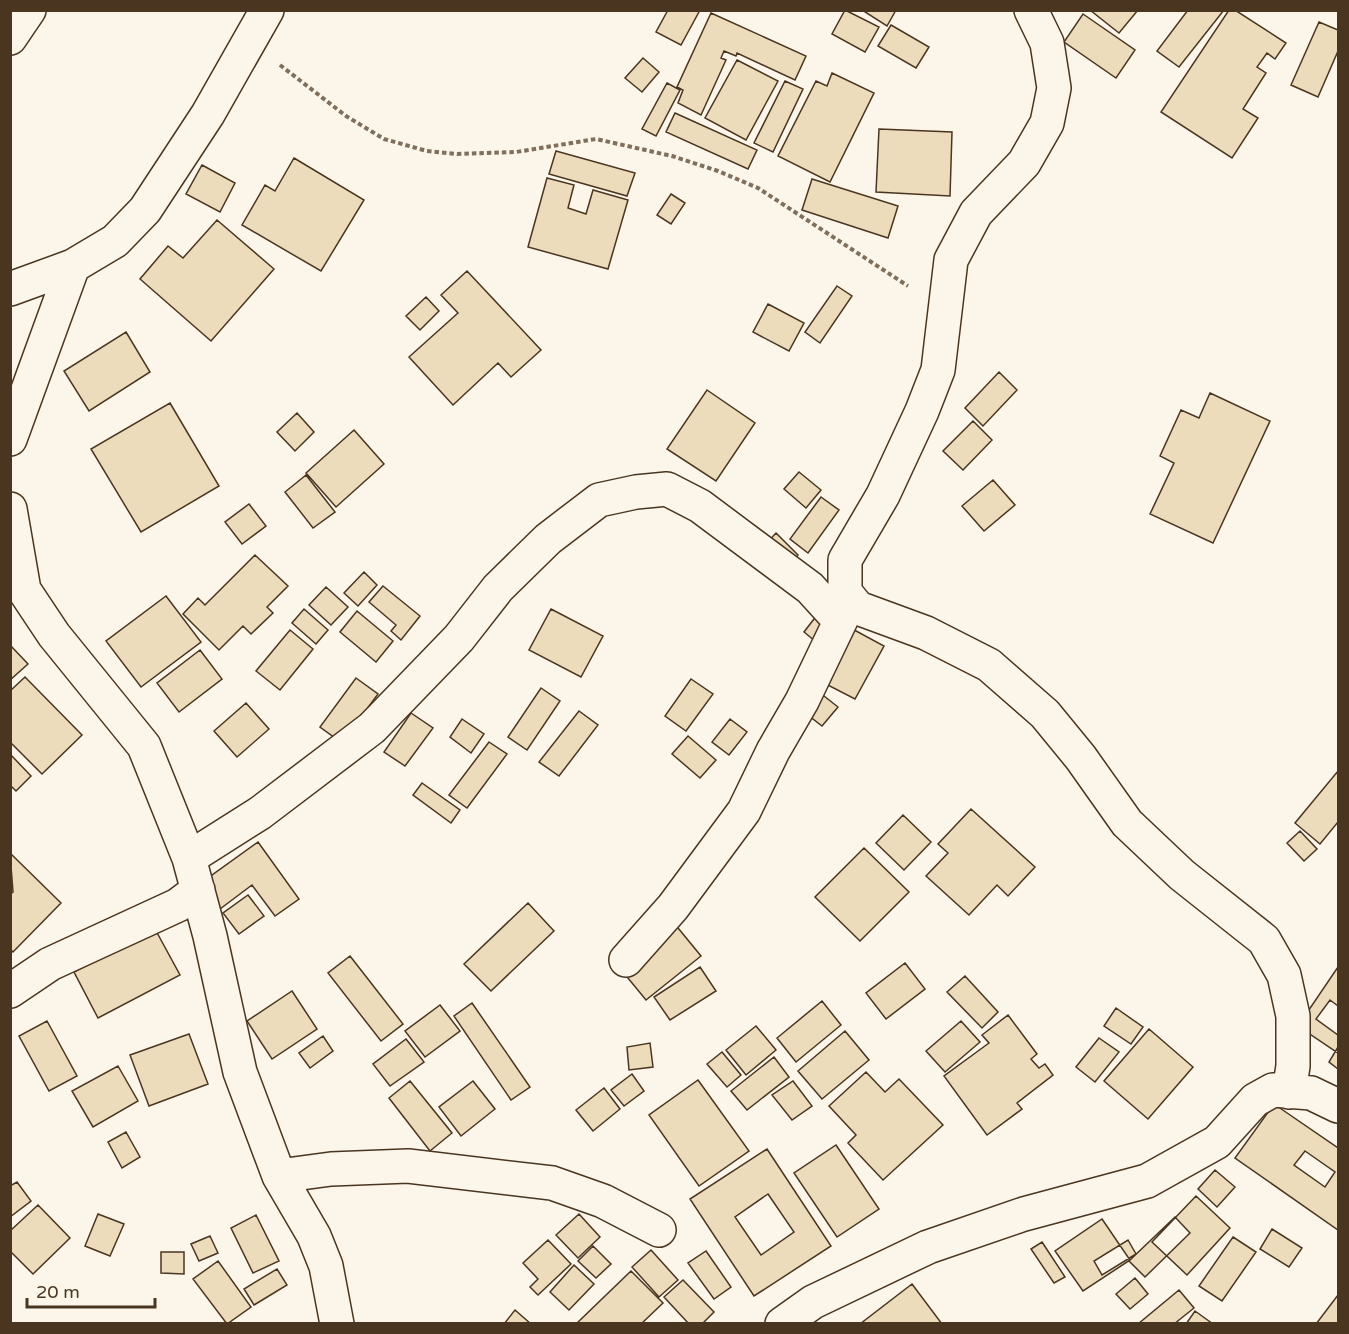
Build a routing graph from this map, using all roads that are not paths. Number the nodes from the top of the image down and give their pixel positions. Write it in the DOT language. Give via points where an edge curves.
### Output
graph roads {
  1 [pos="29,10"];
  2 [pos="267,10"];
  3 [pos="1031,10"];
  4 [pos="10,38"];
  5 [pos="73,266"];
  6 [pos="10,289"];
  7 [pos="10,439"];
  8 [pos="10,509"];
  9 [pos="845,610"];
  10 [pos="189,858"];
  11 [pos="198,890"];
  12 [pos="626,960"];
  13 [pos="10,991"];
  14 [pos="1289,1092"];
  15 [pos="1338,1106"];
  16 [pos="279,1176"];
  17 [pos="659,1230"];
  18 [pos="337,1323"];
  19 [pos="782,1323"];
  1 -- 4 [label="street"];
  2 -- 5 [label="street" via="208,114 145,210 115,241"];
  3 -- 9 [label="street" via="1047,43 1054,88 1047,123 1024,163 976,213 951,260 938,370 883,495 845,560"];
  5 -- 6 [label="street"];
  5 -- 7 [label="street"];
  8 -- 10 [label="street" via="24,590 54,636 144,746"];
  9 -- 10 [label="street" via="700,506 667,489 599,500 548,539 498,588 459,638 372,728 260,813"];
  9 -- 12 [label="street" via="744,811 685,892"];
  9 -- 14 [label="street" via="858,608 926,633 989,665 1045,714 1127,823 1182,875 1264,940 1284,975 1293,1016"];
  10 -- 11 [label="street"];
  11 -- 13 [label="street" via="178,905 50,964"];
  11 -- 16 [label="street" via="240,1072"];
  14 -- 15 [label="street" via="1311,1093"];
  14 -- 19 [label="street" via="1273,1089 1255,1100 1217,1142 1147,1181 1024,1214 928,1247 813,1302"];
  16 -- 17 [label="street" via="408,1166 552,1183 603,1201"];
  16 -- 18 [label="street" via="314,1236 326,1266"];
}
